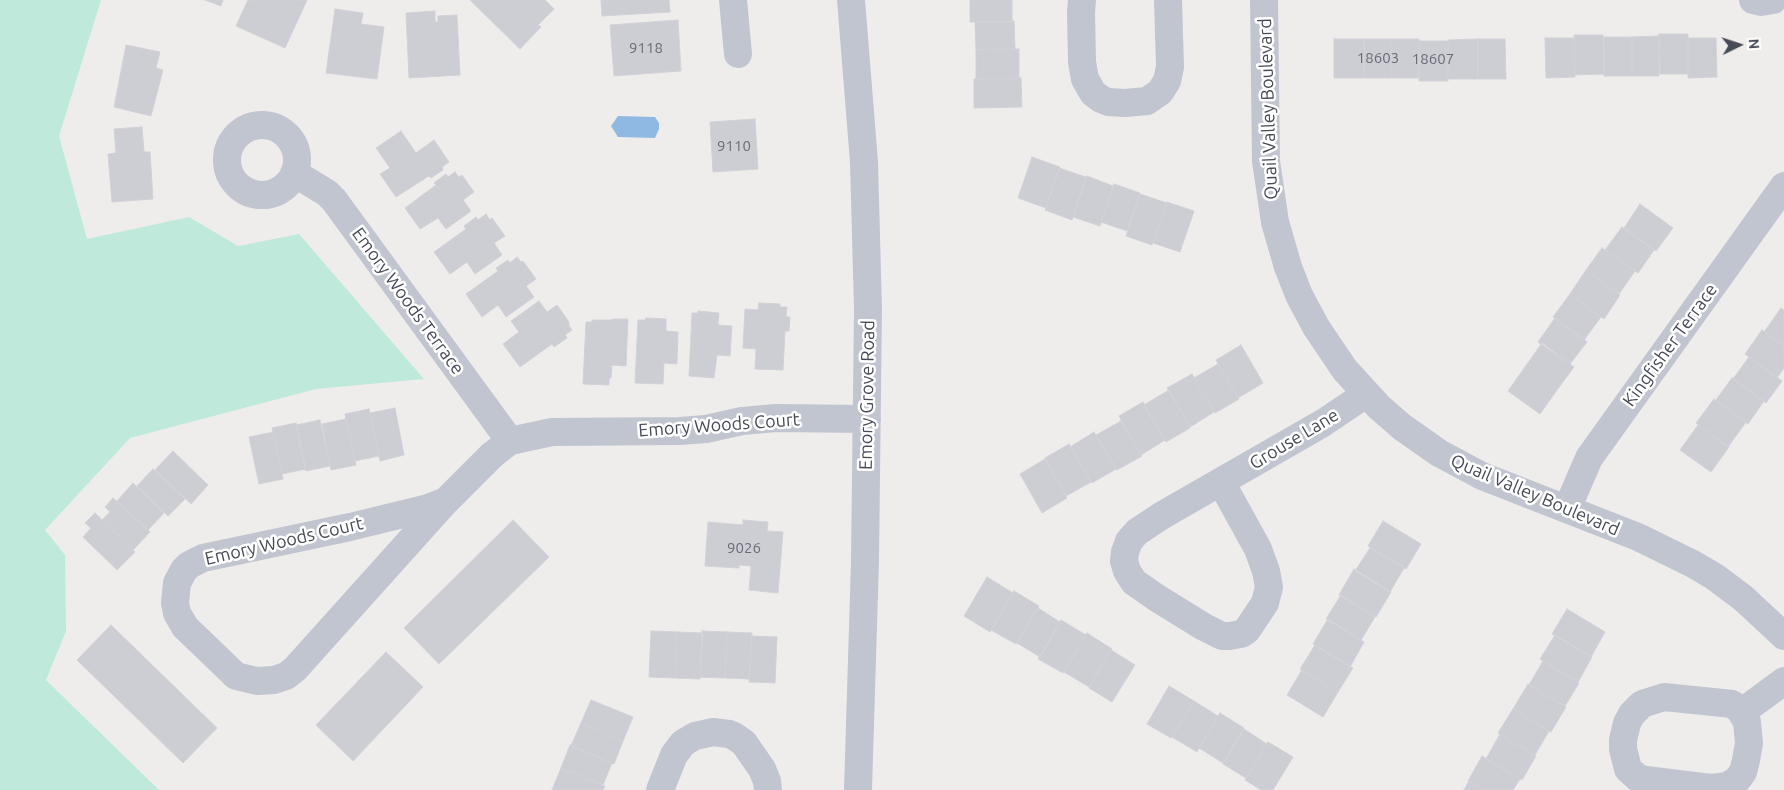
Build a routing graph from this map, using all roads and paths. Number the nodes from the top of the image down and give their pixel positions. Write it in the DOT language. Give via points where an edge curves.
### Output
graph roads {
  1 [pos="733,0"];
  2 [pos="851,0"];
  3 [pos="1082,0"];
  4 [pos="1168,0"];
  5 [pos="1264,0"];
  6 [pos="1753,0"];
  7 [pos="1773,0"];
  8 [pos="738,54"];
  9 [pos="294,173"];
  10 [pos="1784,186"];
  11 [pos="1366,394"];
  12 [pos="867,419"];
  13 [pos="510,441"];
  14 [pos="1221,482"];
  15 [pos="446,501"];
  16 [pos="1567,509"];
  17 [pos="1784,636"];
  18 [pos="1784,680"];
  19 [pos="1742,712"];
  20 [pos="660,790"];
  21 [pos="768,790"];
  22 [pos="858,790"];
  1 -- 8 [label="street"];
  2 -- 12 [label="street, Emory Grove Road" via="867,209"];
  3 -- 4 [label="street" via="1085,79 1101,99 1125,103 1148,100 1160,92 1167,81 1170,67"];
  5 -- 11 [label="street, Quail Valley Boulevard" via="1266,161 1275,222 1288,267 1311,318 1340,363"];
  6 -- 7 [label="street"];
  9 -- 13 [label="street, Emory Woods Terrace" via="334,200"];
  10 -- 16 [label="street, Kingfisher Terrace" via="1589,458"];
  11 -- 14 [label="street, Grouse Lane"];
  11 -- 16 [label="street, Quail Valley Boulevard" via="1402,427 1439,453 1482,476"];
  12 -- 13 [label="street, Emory Woods Court" via="756,419 706,429 552,432"];
  12 -- 22 [label="street, Emory Grove Road"];
  13 -- 15 [label="street, Emory Woods Court"];
  14 -- 14 [label="street, Grouse Lane" via="1137,532 1127,547 1124,561 1130,576 1142,588 1204,627 1229,636 1247,630 1265,603 1268,587 1266,571 1252,536"];
  15 -- 15 [label="street, Emory Woods Court" via="286,676 266,681 236,676 185,627 177,612 175,603 180,577 189,565 203,558 358,525"];
  16 -- 17 [label="street, Quail Valley Boulevard" via="1638,537 1693,564 1743,598"];
  18 -- 19 [label="street"];
  19 -- 19 [label="street" via="1748,730 1748,755 1737,780 1727,786 1711,788 1646,780 1628,769 1623,750 1625,730 1632,714 1642,704 1670,697 1728,704 1737,706"];
  20 -- 21 [label="street" via="674,755 683,743 694,736 713,732 729,734 744,743 762,769"];
}
